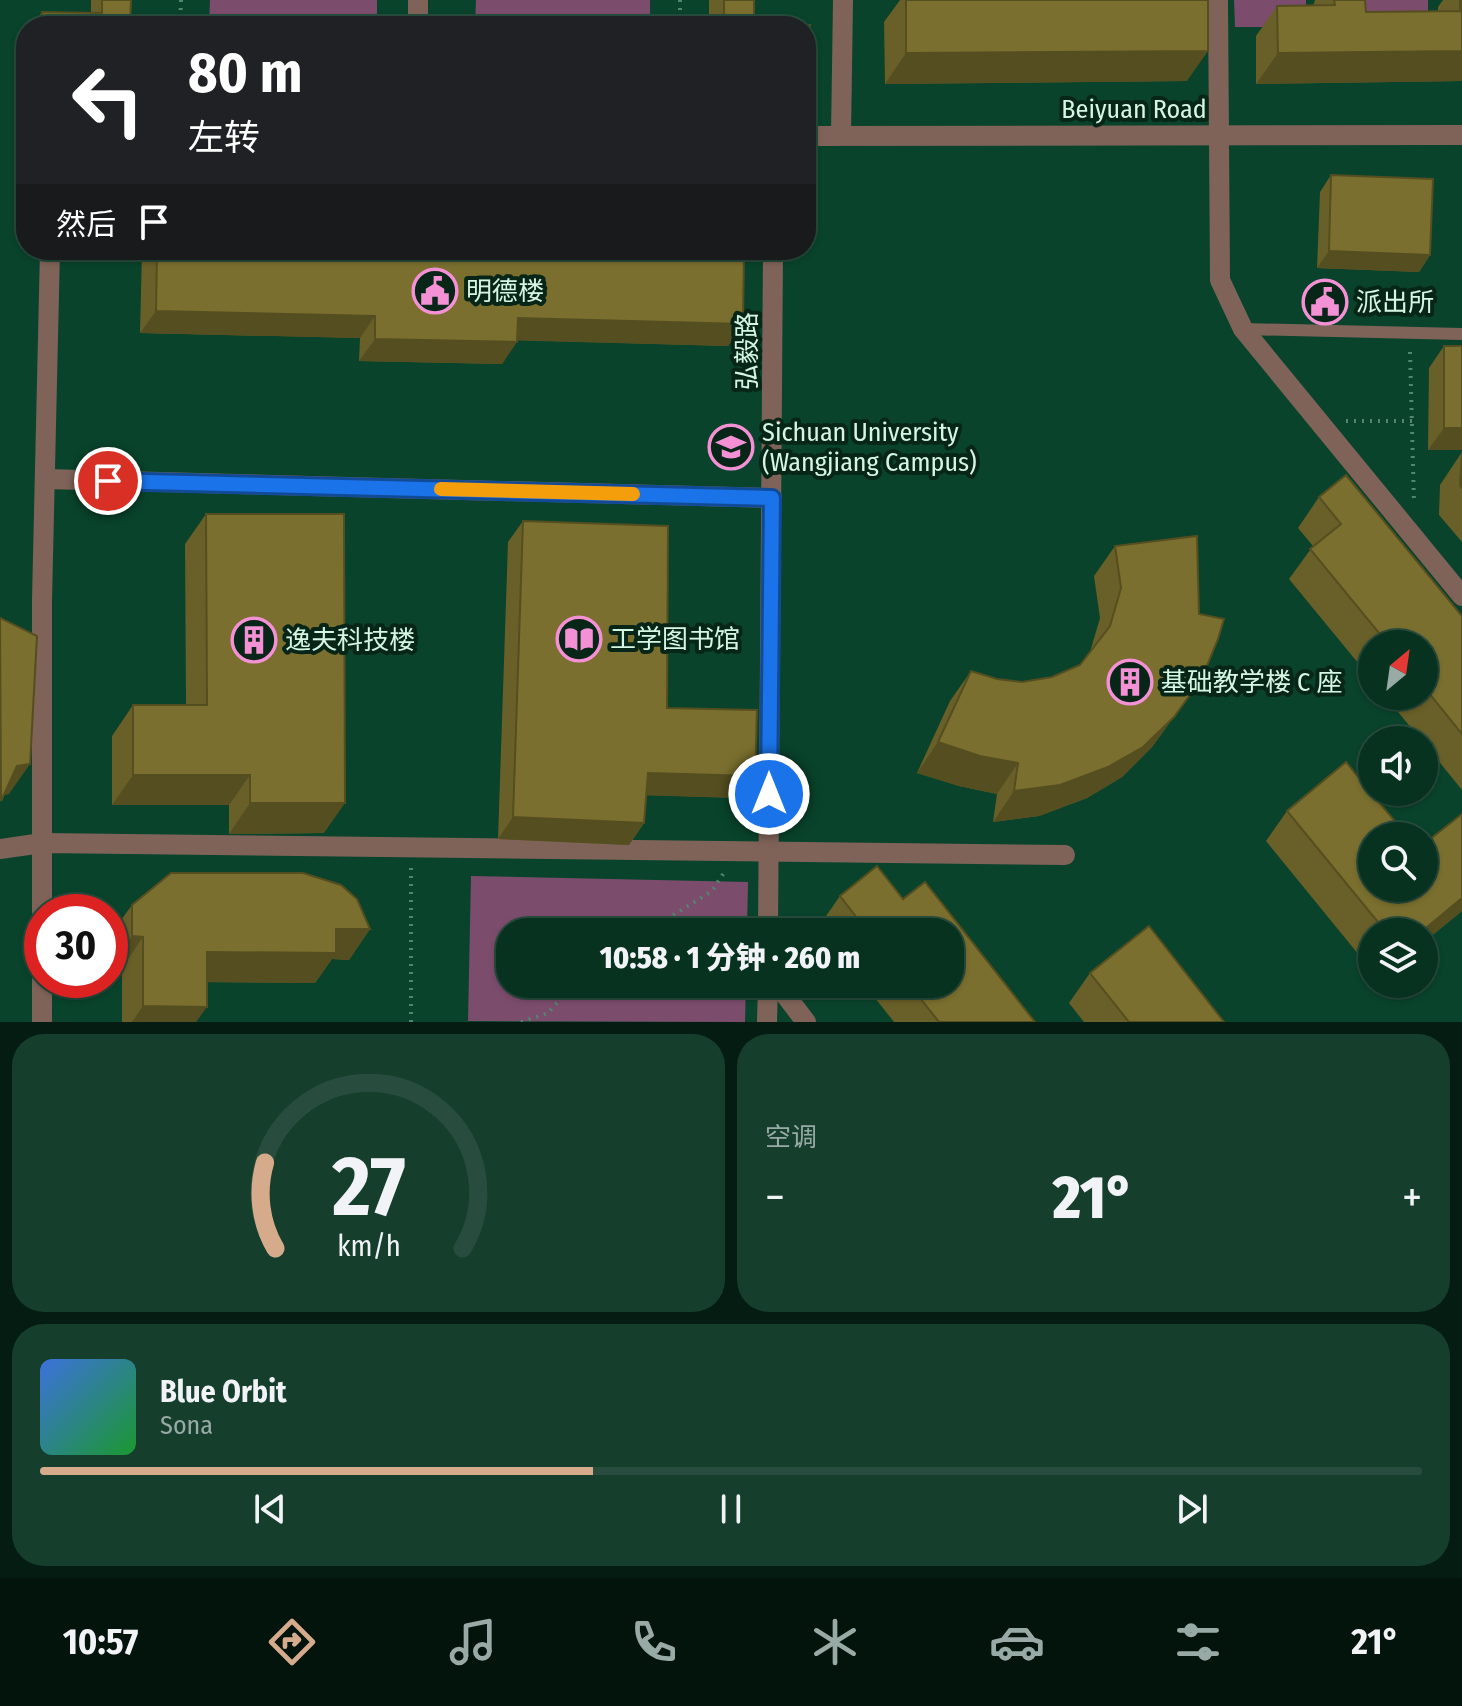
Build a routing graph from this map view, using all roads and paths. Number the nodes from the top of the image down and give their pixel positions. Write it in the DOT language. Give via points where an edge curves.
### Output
graph roads {
  1 [pos="843,0"];
  2 [pos="1218,0"];
  3 [pos="841,135"];
  4 [pos="1218,135"];
  5 [pos="1462,135"];
  6 [pos="816,136"];
  7 [pos="50,260"];
  8 [pos="773,260"];
  9 [pos="1243,329"];
  10 [pos="1409,333"];
  11 [pos="1462,334"];
  12 [pos="1318,421"];
  13 [pos="1412,421"];
  14 [pos="45,479"];
  15 [pos="772,498"];
  16 [pos="1415,538"];
  17 [pos="1462,596"];
  18 [pos="42,843"];
  19 [pos="411,848"];
  20 [pos="0,849"];
  21 [pos="736,853"];
  22 [pos="769,854"];
  23 [pos="1065,855"];
  24 [pos="42,894"];
  25 [pos="669,918"];
  26 [pos="768,918"];
  27 [pos="42,998"];
  28 [pos="561,998"];
  29 [pos="768,998"];
  30 [pos="788,998"];
  31 [pos="42,1022"];
  32 [pos="411,1022"];
  33 [pos="521,1022"];
  34 [pos="767,1022"];
  35 [pos="806,1022"];
  1 -- 3 [label="street"];
  2 -- 4 [label="street"];
  3 -- 4 [label="street, Beiyuan Road"];
  3 -- 6 [label="street, Beiyuan Road"];
  4 -- 5 [label="street, Beiyuan Road"];
  4 -- 9 [label="street" via="1220,280"];
  7 -- 14 [label="street"];
  8 -- 15 [label="street, 弘毅路"];
  9 -- 10 [label="lane"];
  9 -- 12 [label="street"];
  10 -- 11 [label="lane"];
  10 -- 13 [label="path"];
  12 -- 13 [label="path"];
  12 -- 16 [label="street"];
  13 -- 16 [label="path"];
  14 -- 15 [label="street"];
  14 -- 18 [label="street"];
  15 -- 22 [label="street, 弘毅路"];
  16 -- 17 [label="street"];
  18 -- 19 [label="street"];
  18 -- 20 [label="street"];
  18 -- 24 [label="street"];
  19 -- 21 [label="street"];
  19 -- 32 [label="path"];
  21 -- 22 [label="street"];
  21 -- 25 [label="path" via="712,891"];
  22 -- 23 [label="street"];
  22 -- 26 [label="street, 弘毅路"];
  27 -- 31 [label="street"];
  28 -- 33 [label="path" via="548,1013"];
  29 -- 34 [label="street"];
  30 -- 35 [label="street"];
}
